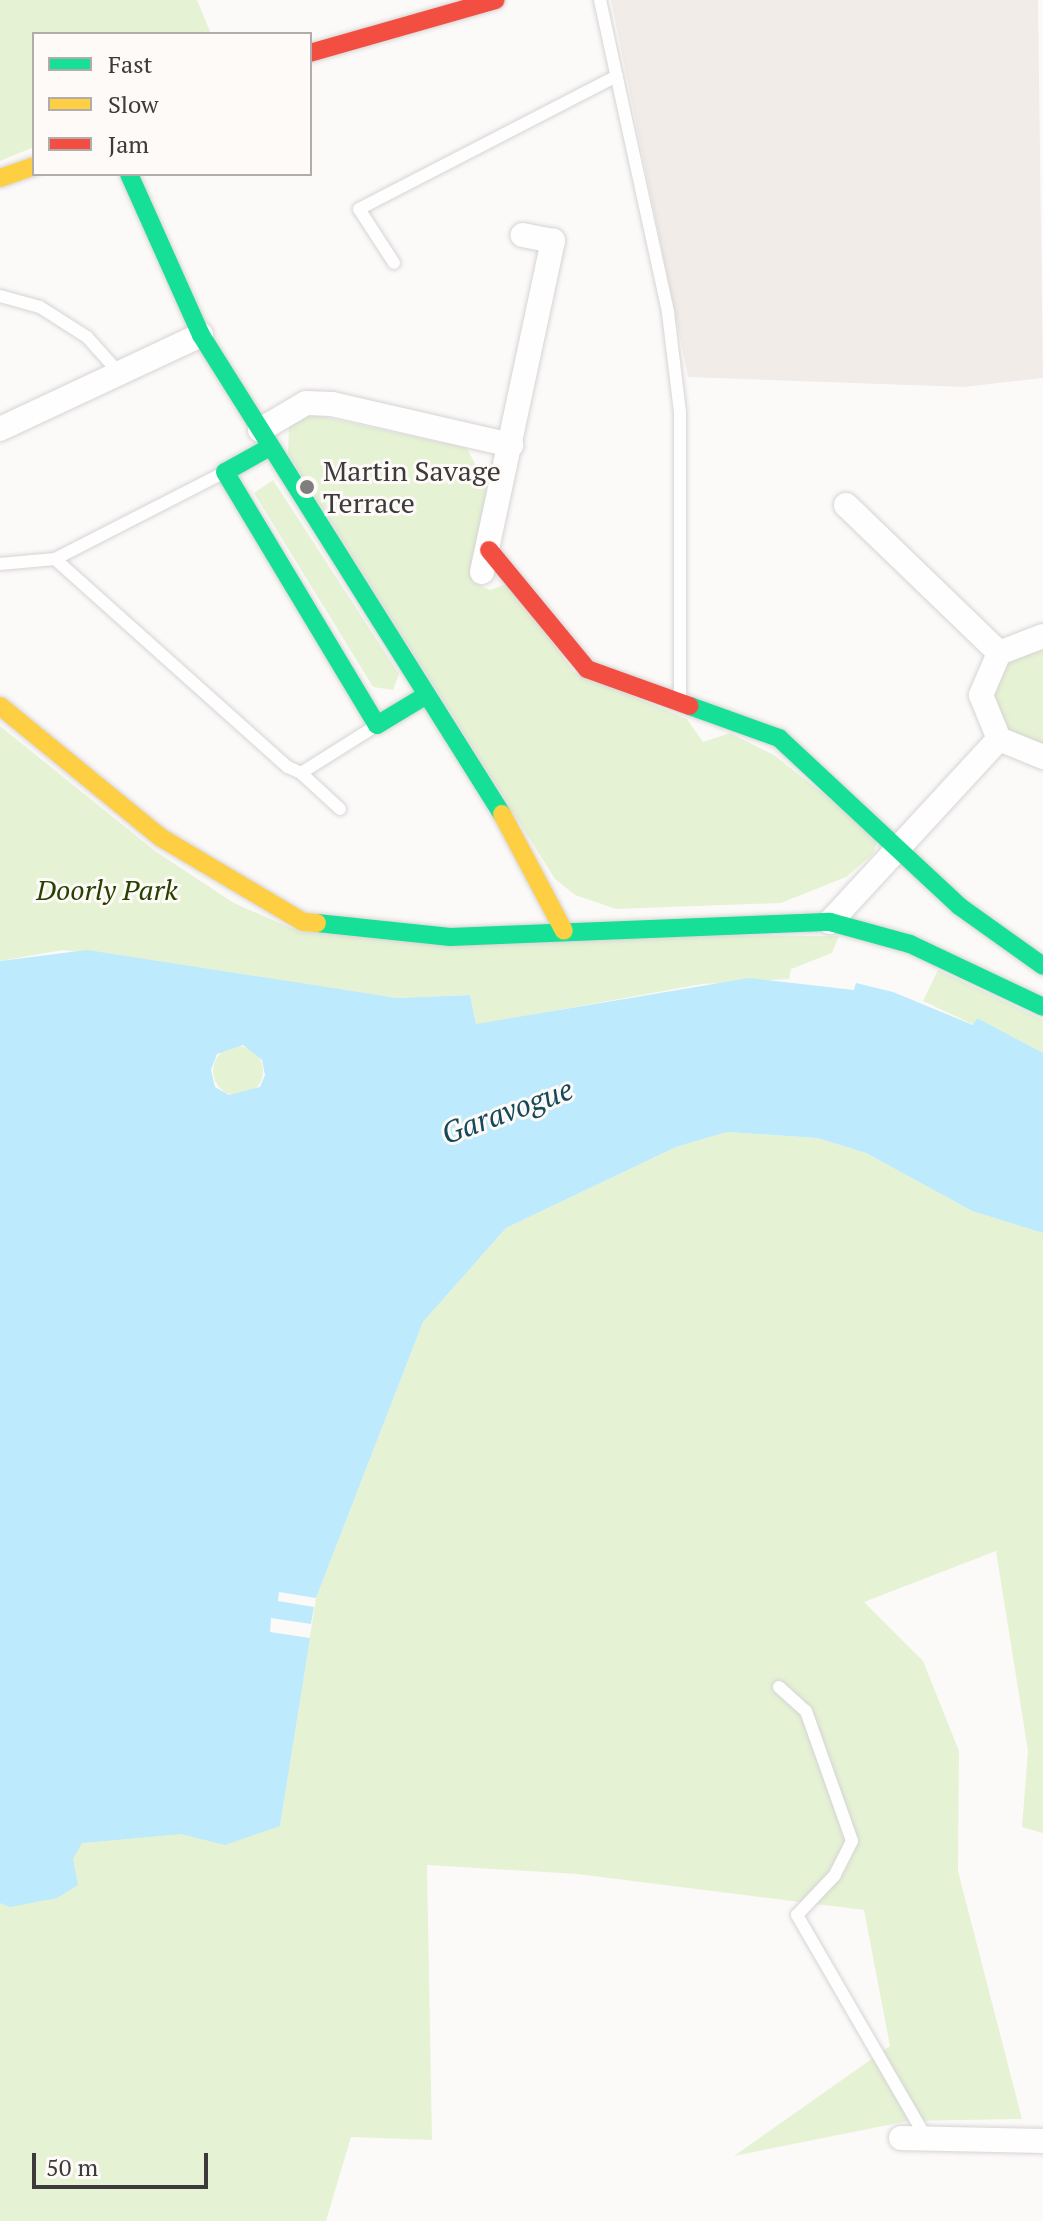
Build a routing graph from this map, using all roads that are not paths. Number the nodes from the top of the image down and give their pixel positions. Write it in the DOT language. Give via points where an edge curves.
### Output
graph roads {
  1 [pos="496,0"];
  2 [pos="600,0"];
  3 [pos="312,52"];
  4 [pos="617,76"];
  5 [pos="32,167"];
  6 [pos="130,176"];
  7 [pos="0,178"];
  8 [pos="523,235"];
  9 [pos="394,263"];
  10 [pos="0,296"];
  11 [pos="201,335"];
  12 [pos="121,375"];
  13 [pos="0,429"];
  14 [pos="265,438"];
  15 [pos="511,445"];
  16 [pos="225,472"];
  17 [pos="846,505"];
  18 [pos="55,559"];
  19 [pos="485,561"];
  20 [pos="0,564"];
  21 [pos="1043,636"];
  22 [pos="999,653"];
  23 [pos="425,696"];
  24 [pos="685,701"];
  25 [pos="0,706"];
  26 [pos="377,725"];
  27 [pos="999,739"];
  28 [pos="1043,757"];
  29 [pos="301,773"];
  30 [pos="340,809"];
  31 [pos="900,845"];
  32 [pos="830,922"];
  33 [pos="564,931"];
  34 [pos="1043,966"];
  35 [pos="1043,1007"];
  36 [pos="779,1687"];
  37 [pos="901,2138"];
  38 [pos="927,2139"];
  39 [pos="1043,2141"];
  1 -- 3 [label="street"];
  2 -- 4 [label="lane"];
  4 -- 9 [label="lane" via="359,209"];
  4 -- 24 [label="lane" via="668,313 680,412"];
  5 -- 7 [label="street"];
  6 -- 11 [label="street"];
  8 -- 15 [label="street" via="553,241"];
  10 -- 12 [label="lane" via="40,307 87,337"];
  11 -- 12 [label="street"];
  11 -- 14 [label="street"];
  12 -- 13 [label="street"];
  14 -- 15 [label="street" via="306,403 332,404"];
  14 -- 16 [label="street"];
  14 -- 23 [label="street"];
  15 -- 19 [label="street"];
  16 -- 18 [label="lane"];
  16 -- 26 [label="street"];
  17 -- 22 [label="street"];
  18 -- 20 [label="lane"];
  18 -- 29 [label="lane"];
  19 -- 24 [label="street" via="587,669"];
  21 -- 22 [label="street"];
  22 -- 27 [label="street" via="981,695"];
  23 -- 26 [label="street"];
  23 -- 33 [label="street" via="539,873"];
  24 -- 31 [label="street" via="779,738"];
  25 -- 33 [label="street" via="160,837 303,922 384,935"];
  26 -- 29 [label="lane"];
  27 -- 28 [label="street"];
  27 -- 31 [label="street"];
  29 -- 30 [label="lane"];
  31 -- 32 [label="street"];
  31 -- 34 [label="street" via="959,906"];
  32 -- 33 [label="street"];
  32 -- 35 [label="street" via="910,944"];
  36 -- 38 [label="lane" via="806,1711 852,1841 835,1875 797,1915"];
  37 -- 38 [label="street"];
  38 -- 39 [label="street"];
}
